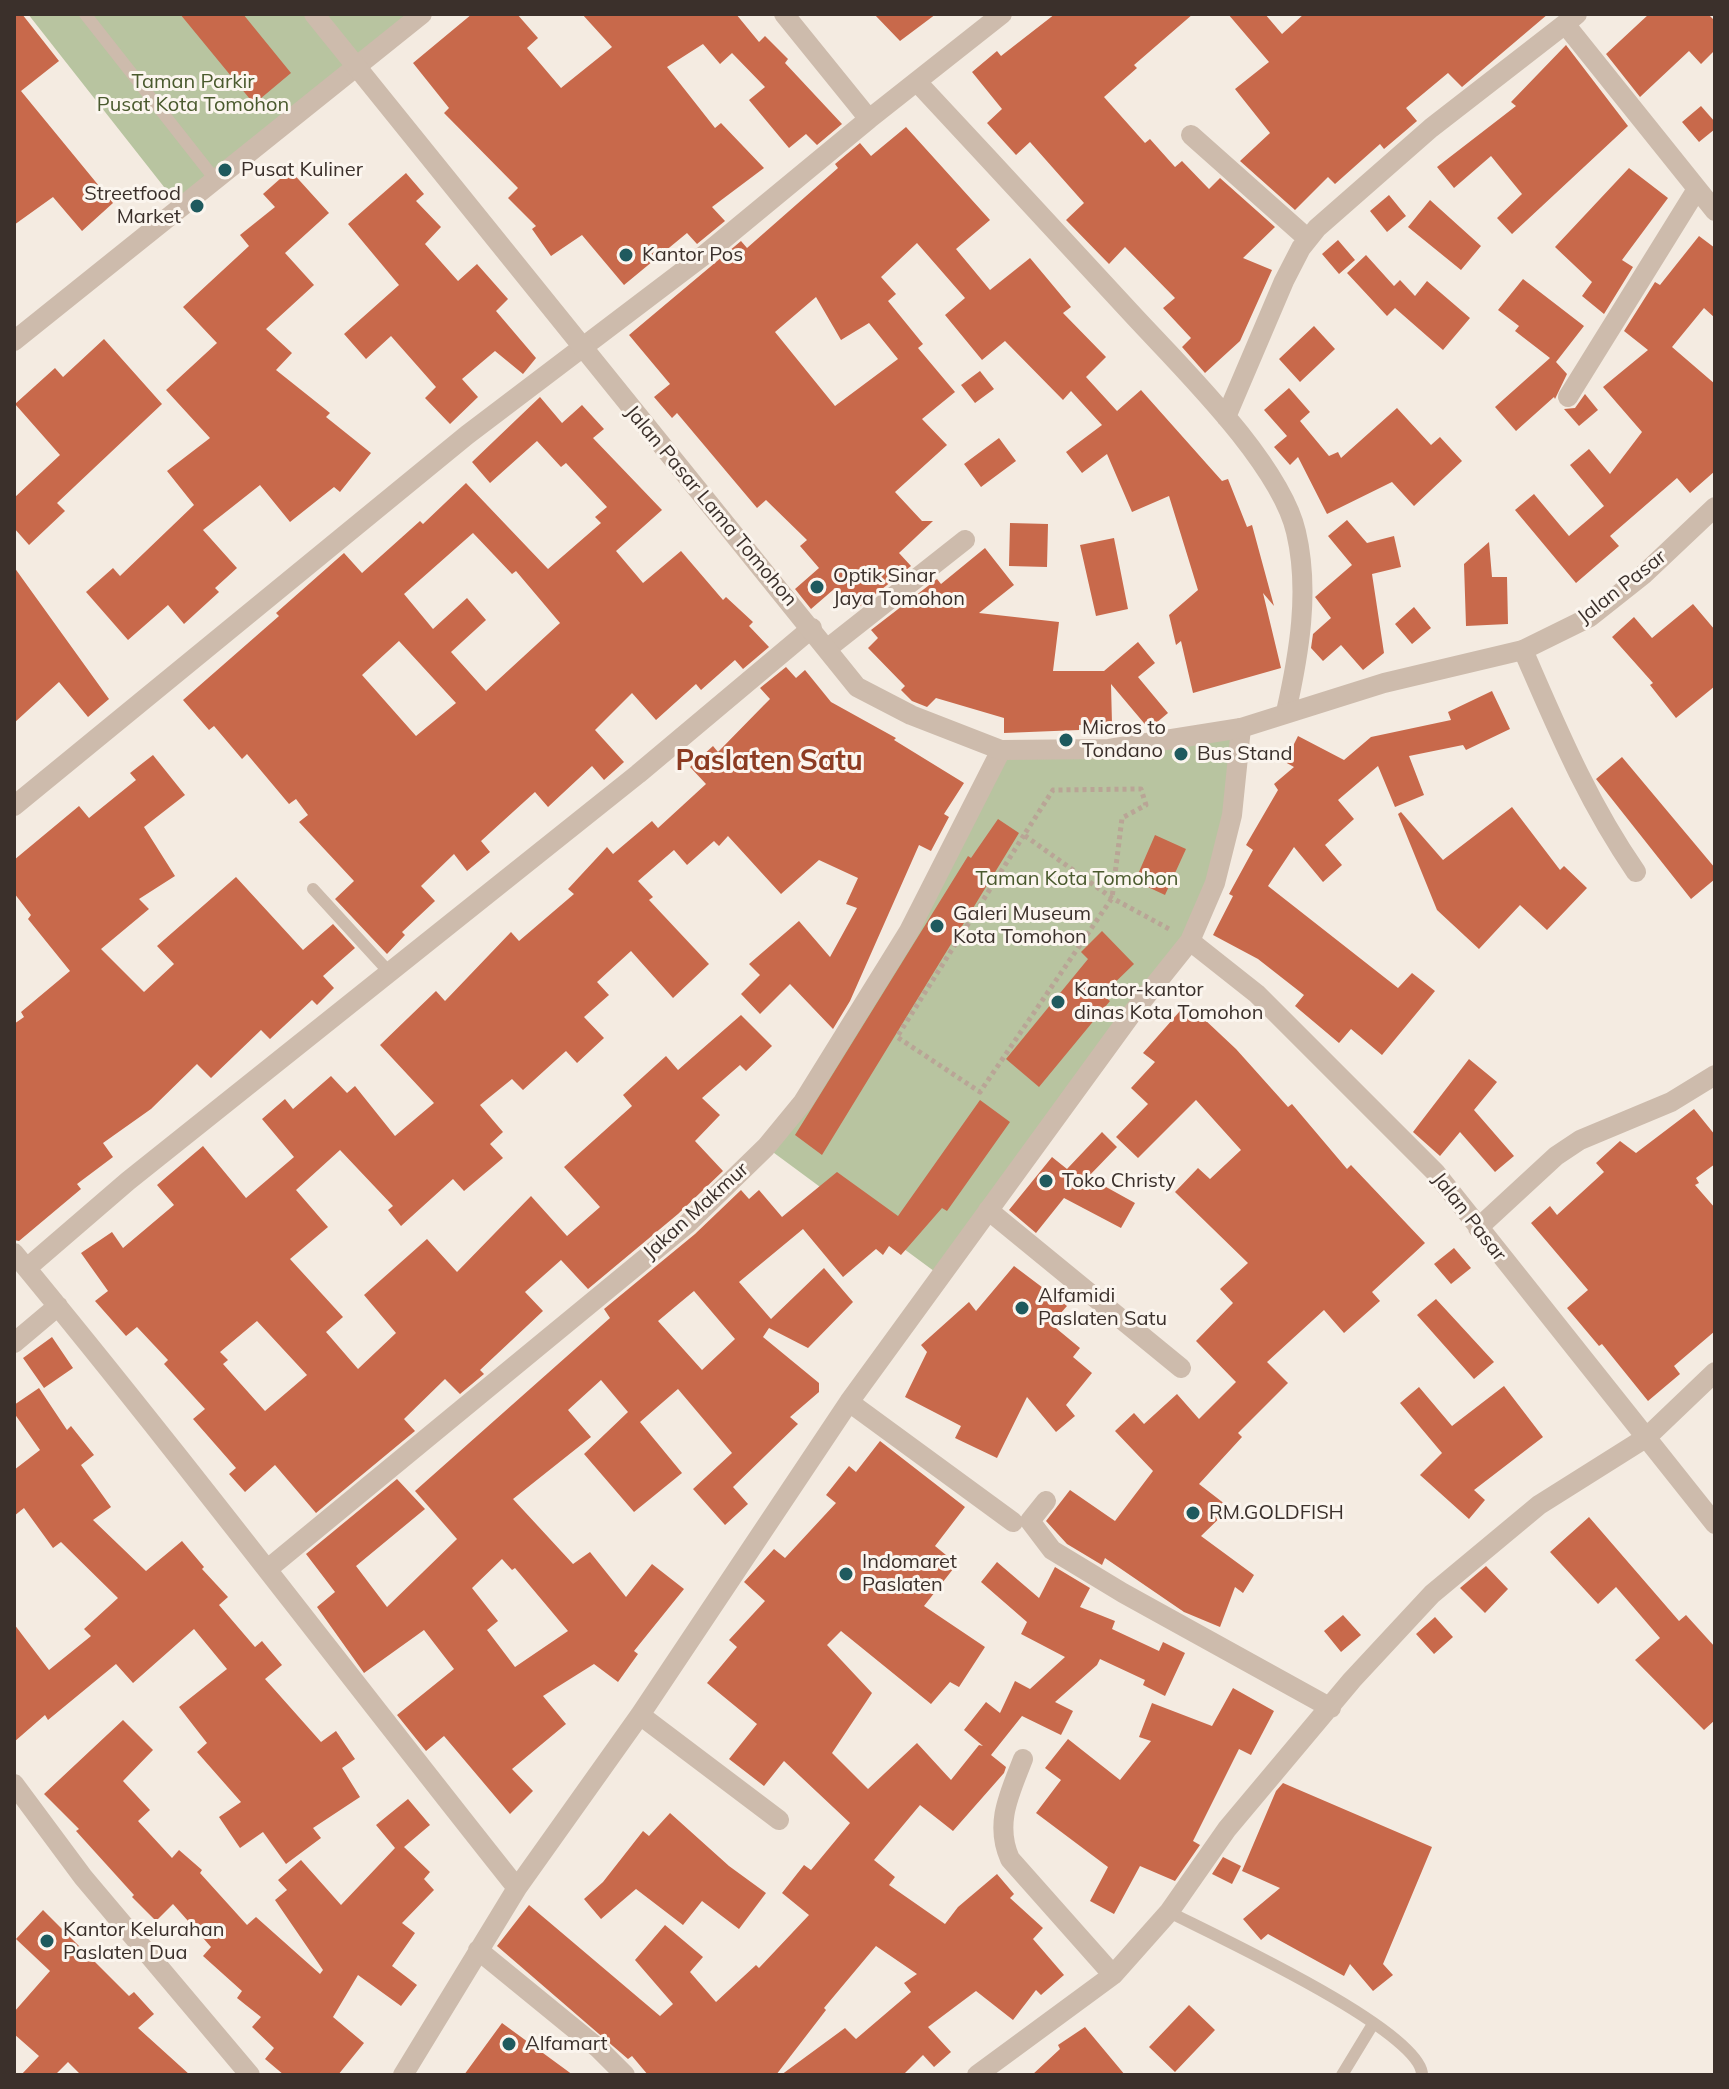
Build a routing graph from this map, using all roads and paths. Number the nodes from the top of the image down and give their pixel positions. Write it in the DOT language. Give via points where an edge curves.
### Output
graph roads {
  1 [pos="85,14"];
  2 [pos="314,14"];
  3 [pos="422,14"];
  4 [pos="784,14"];
  5 [pos="1002,14"];
  6 [pos="1571,19"];
  7 [pos="355,69"];
  8 [pos="918,83"];
  9 [pos="869,119"];
  10 [pos="1191,135"];
  11 [pos="214,178"];
  12 [pos="1697,189"];
  13 [pos="1715,211"];
  14 [pos="1308,239"];
  15 [pos="14,341"];
  16 [pos="582,350"];
  17 [pos="1568,397"];
  18 [pos="1226,417"];
  19 [pos="1715,507"];
  20 [pos="965,540"];
  21 [pos="812,628"];
  22 [pos="828,648"];
  23 [pos="1523,650"];
  24 [pos="1286,712"];
  25 [pos="1241,728"];
  26 [pos="1001,750"];
  27 [pos="14,806"];
  28 [pos="1024,835"];
  29 [pos="1636,872"];
  30 [pos="313,889"];
  31 [pos="1112,898"];
  32 [pos="1190,941"];
  33 [pos="389,972"];
  34 [pos="1715,1075"];
  35 [pos="988,1210"];
  36 [pos="1478,1228"];
  37 [pos="20,1260"];
  38 [pos="58,1306"];
  39 [pos="14,1343"];
  40 [pos="1181,1368"];
  41 [pos="1715,1372"];
  42 [pos="849,1402"];
  43 [pos="1647,1437"];
  44 [pos="1046,1501"];
  45 [pos="1013,1522"];
  46 [pos="1715,1524"];
  47 [pos="269,1568"];
  48 [pos="1331,1708"];
  49 [pos="640,1715"];
  50 [pos="1023,1759"];
  51 [pos="14,1784"];
  52 [pos="779,1820"];
  53 [pos="517,1888"];
  54 [pos="1169,1912"];
  55 [pos="478,1950"];
  56 [pos="1113,1975"];
  57 [pos="1373,2024"];
  58 [pos="250,2075"];
  59 [pos="403,2075"];
  60 [pos="625,2075"];
  61 [pos="977,2075"];
  62 [pos="1342,2075"];
  63 [pos="1422,2075"];
  1 -- 11 [label="lane"];
  2 -- 7 [label="street, Jalan Pasar Lama Tomohon"];
  3 -- 7 [label="street"];
  4 -- 9 [label="street"];
  5 -- 8 [label="street"];
  6 -- 12 [label="street"];
  6 -- 14 [label="street" via="1431,128"];
  7 -- 11 [label="street"];
  7 -- 16 [label="street, Jalan Pasar Lama Tomohon"];
  8 -- 9 [label="street"];
  8 -- 18 [label="street"];
  9 -- 16 [label="street"];
  10 -- 14 [label="street"];
  11 -- 15 [label="street"];
  12 -- 13 [label="street"];
  12 -- 17 [label="street"];
  14 -- 18 [label="street" via="1284,281"];
  16 -- 21 [label="street, Jalan Pasar Lama Tomohon"];
  16 -- 27 [label="street" via="467,435"];
  18 -- 24 [label="street" via="1272,481 1296,530 1303,587"];
  19 -- 23 [label="street, Jalan Pasar" via="1590,617"];
  20 -- 22 [label="street"];
  21 -- 22 [label="street, Jalan Pasar Lama Tomohon"];
  21 -- 33 [label="street"];
  22 -- 26 [label="street, Jalan Pasar Lama Tomohon" via="857,687 911,715"];
  23 -- 24 [label="street, Jalan Pasar"];
  23 -- 29 [label="street" via="1576,775"];
  24 -- 25 [label="street, Jalan Pasar"];
  25 -- 26 [label="street, Jalan Pasar Lama Tomohon" via="1109,749"];
  25 -- 32 [label="street" via="1232,815 1215,883"];
  26 -- 47 [label="street, Jakan Makmur" via="909,931 803,1102 766,1147 687,1224"];
  28 -- 31 [label="path"];
  28 -- 31 [label="path" via="1053,790 1141,789 1146,805 1122,818"];
  28 -- 31 [label="path" via="897,1037 980,1092"];
  30 -- 33 [label="lane"];
  31 -- 32 [label="path"];
  32 -- 35 [label="street"];
  32 -- 36 [label="street, Jalan Pasar" via="1257,994 1342,1078 1435,1172"];
  33 -- 37 [label="street" via="128,1181"];
  34 -- 36 [label="street" via="1671,1102 1580,1140"];
  35 -- 40 [label="street"];
  35 -- 42 [label="street"];
  36 -- 43 [label="street, Jalan Pasar"];
  37 -- 38 [label="street"];
  38 -- 39 [label="street"];
  38 -- 47 [label="street"];
  41 -- 43 [label="street"];
  42 -- 45 [label="street"];
  42 -- 49 [label="street"];
  43 -- 46 [label="street, Jalan Pasar"];
  43 -- 48 [label="street" via="1539,1505 1476,1554 1432,1594"];
  44 -- 48 [label="street" via="1030,1521 1052,1550"];
  47 -- 53 [label="street"];
  48 -- 54 [label="street" via="1227,1829"];
  49 -- 52 [label="street"];
  49 -- 53 [label="street"];
  50 -- 56 [label="street" via="1002,1823 1010,1859"];
  51 -- 58 [label="street" via="83,1877"];
  53 -- 55 [label="street"];
  54 -- 56 [label="street"];
  54 -- 57 [label="lane" via="1328,1994"];
  55 -- 59 [label="street"];
  55 -- 60 [label="street"];
  56 -- 61 [label="street"];
  57 -- 62 [label="lane"];
  57 -- 63 [label="lane" via="1417,2057"];
}
